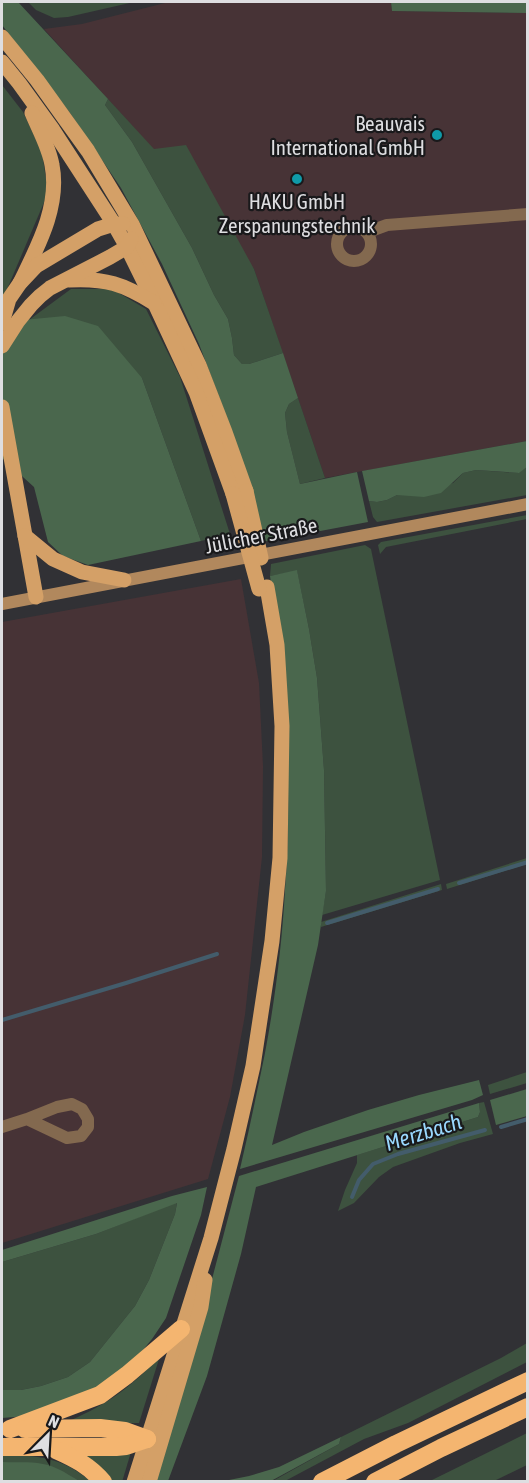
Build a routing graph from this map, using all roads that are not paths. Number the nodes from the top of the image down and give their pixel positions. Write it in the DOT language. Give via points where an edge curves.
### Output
graph roads {
  1 [pos="2,38"];
  2 [pos="2,62"];
  3 [pos="19,83"];
  4 [pos="528,214"];
  5 [pos="114,224"];
  6 [pos="134,228"];
  7 [pos="368,232"];
  8 [pos="127,247"];
  9 [pos="63,281"];
  10 [pos="20,283"];
  11 [pos="155,304"];
  12 [pos="2,323"];
  13 [pos="2,346"];
  14 [pos="2,407"];
  15 [pos="239,492"];
  16 [pos="528,504"];
  17 [pos="25,536"];
  18 [pos="124,580"];
  19 [pos="36,597"];
  20 [pos="2,604"];
  21 [pos="27,1119"];
  22 [pos="2,1127"];
  23 [pos="211,1238"];
  24 [pos="181,1329"];
  25 [pos="528,1381"];
  26 [pos="528,1407"];
  27 [pos="6,1429"];
  28 [pos="147,1439"];
  29 [pos="2,1447"];
  30 [pos="49,1447"];
  31 [pos="102,1482"];
  32 [pos="134,1482"];
  33 [pos="149,1482"];
  34 [pos="322,1482"];
  35 [pos="375,1482"];
  1 -- 6 [label="main road" via="88,151"];
  2 -- 3 [label="main road"];
  3 -- 5 [label="main road"];
  3 -- 10 [label="main road" via="48,148 54,180 45,227"];
  4 -- 7 [label="street" via="387,225"];
  5 -- 6 [label="main road"];
  5 -- 8 [label="main road"];
  5 -- 10 [label="main road" via="98,229 36,266"];
  6 -- 8 [label="main road"];
  6 -- 15 [label="main road" via="199,365 225,432"];
  8 -- 9 [label="main road"];
  8 -- 11 [label="main road"];
  9 -- 11 [label="main road" via="112,282"];
  9 -- 13 [label="main road" via="31,305"];
  10 -- 12 [label="main road" via="9,299"];
  11 -- 15 [label="main road"];
  14 -- 17 [label="main road"];
  15 -- 23 [label="main road, bridge" via="277,645 282,726 280,858 253,1066"];
  16 -- 18 [label="main road, Jülicher Straße"];
  17 -- 18 [label="main road" via="53,559 82,572"];
  17 -- 19 [label="main road"];
  18 -- 19 [label="main road, Jülicher Straße"];
  19 -- 20 [label="main road, Jülicher Straße"];
  21 -- 22 [label="street"];
  23 -- 24 [label="main road"];
  23 -- 33 [label="main road" via="201,1307"];
  24 -- 27 [label="highway" via="100,1395"];
  24 -- 28 [label="main road"];
  25 -- 34 [label="highway"];
  26 -- 35 [label="highway"];
  27 -- 28 [label="highway" via="100,1428"];
  28 -- 30 [label="highway" via="116,1447"];
  28 -- 32 [label="main road"];
  29 -- 30 [label="highway"];
  30 -- 31 [label="highway" via="78,1460"];
}
